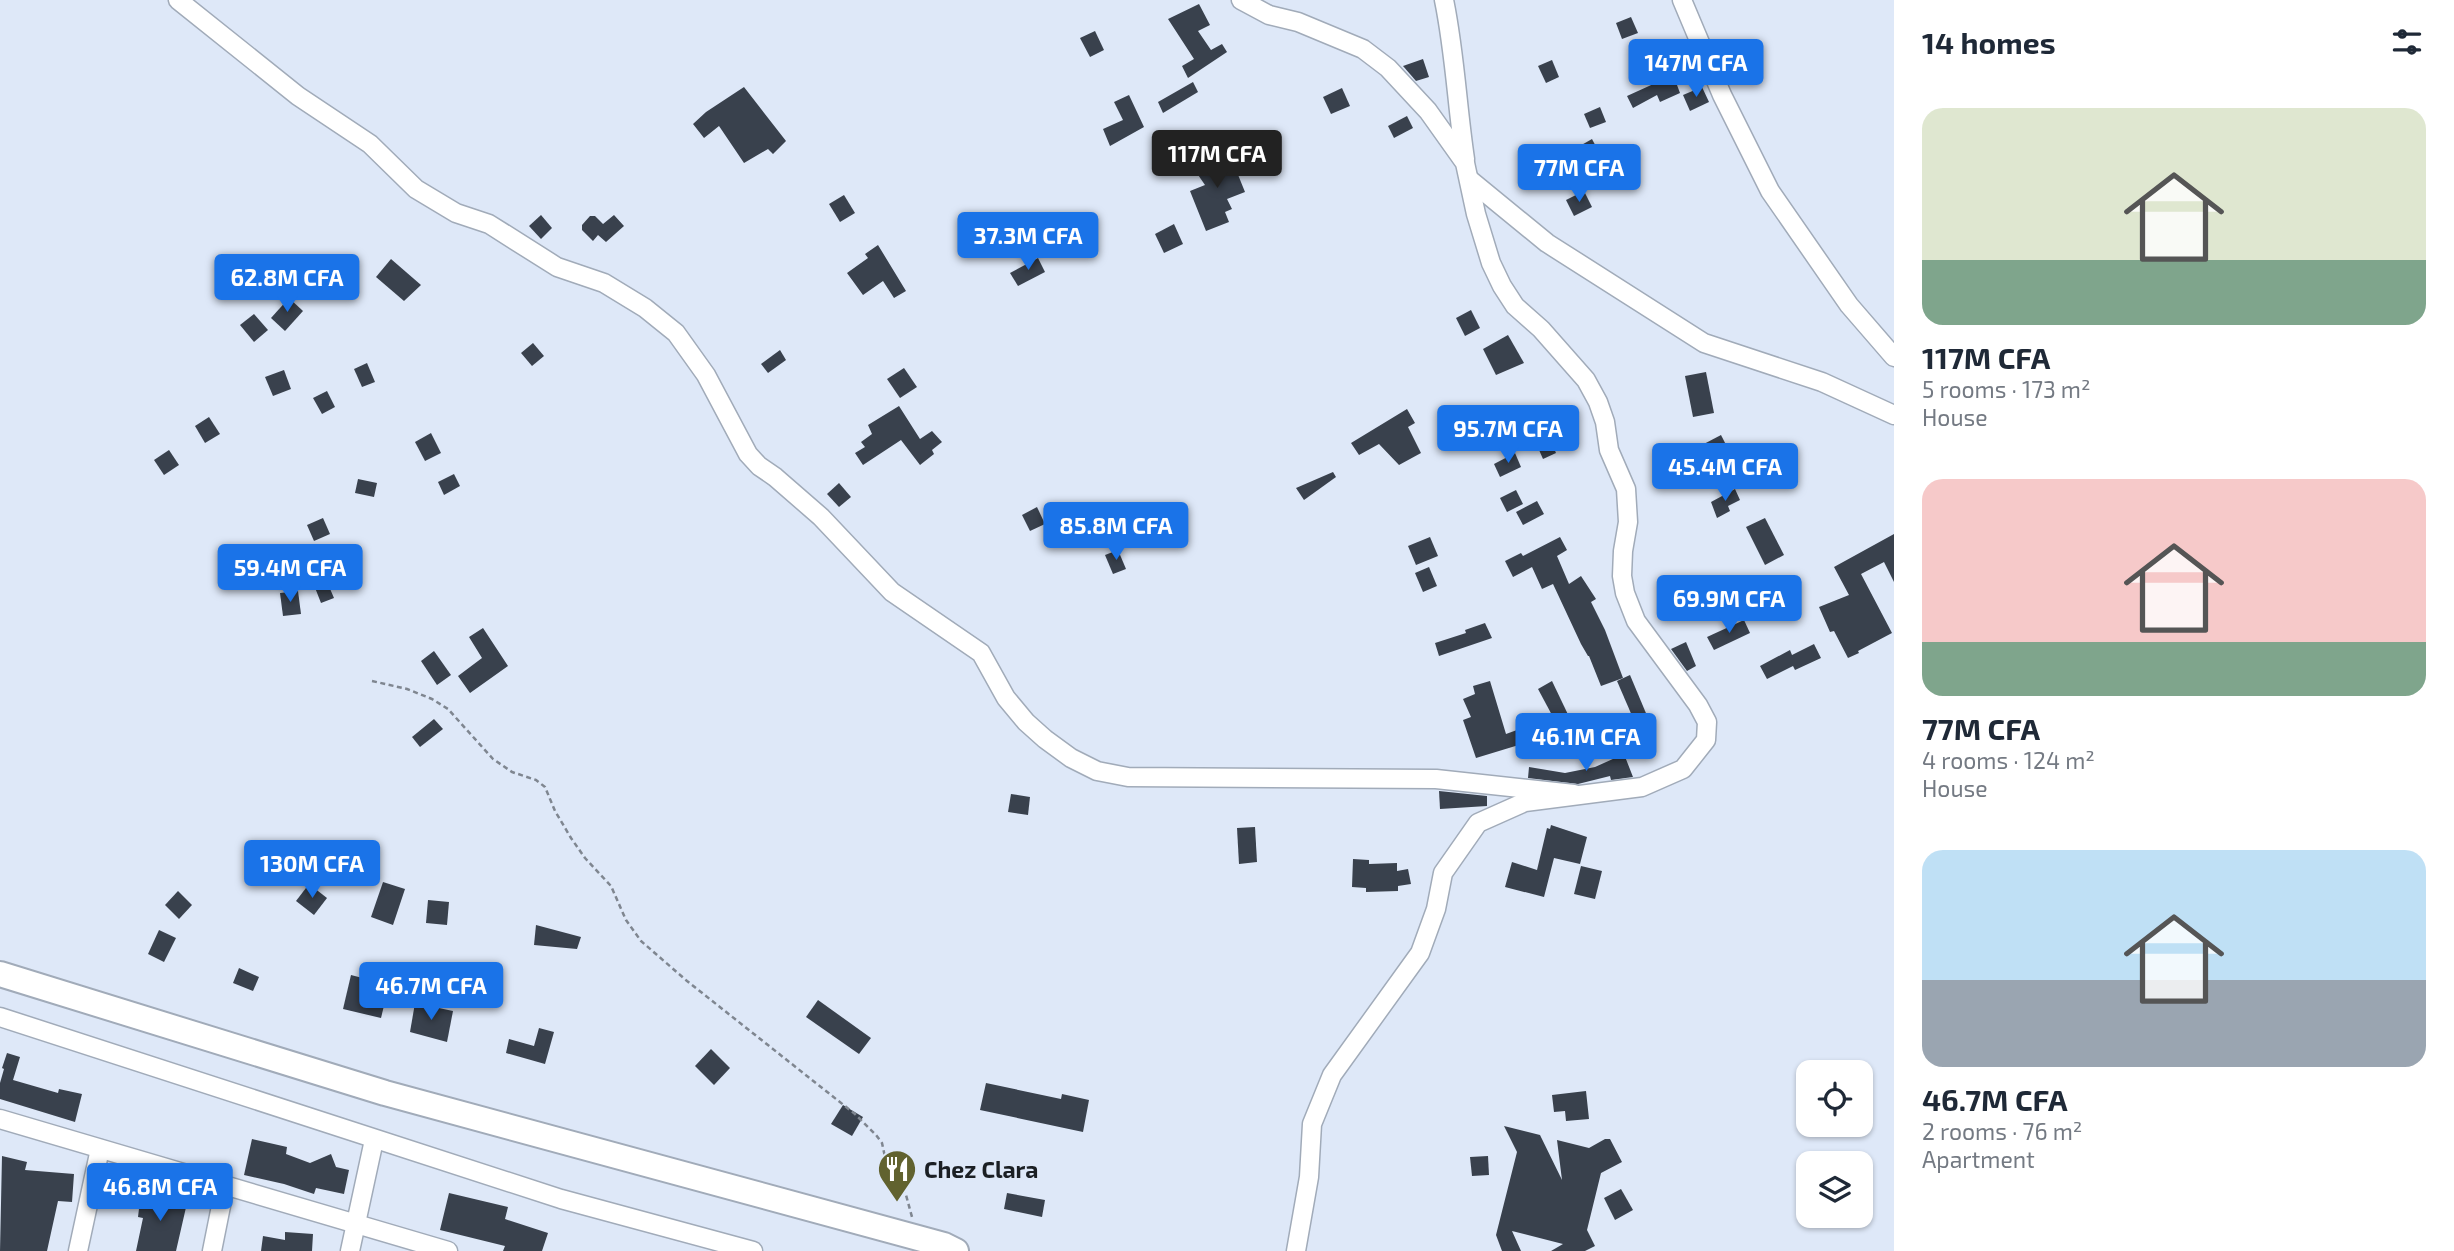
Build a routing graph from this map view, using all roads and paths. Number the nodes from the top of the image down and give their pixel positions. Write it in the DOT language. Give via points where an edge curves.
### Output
graph roads {
  1 [pos="178,0"];
  2 [pos="1241,0"];
  3 [pos="1444,0"];
  4 [pos="1682,0"];
  5 [pos="1465,163"];
  6 [pos="1470,180"];
  7 [pos="1894,357"];
  8 [pos="1894,415"];
  9 [pos="372,681"];
  10 [pos="1574,794"];
  11 [pos="0,974"];
  12 [pos="0,1017"];
  13 [pos="0,1119"];
  14 [pos="374,1140"];
  15 [pos="100,1149"];
  16 [pos="226,1186"];
  17 [pos="356,1224"];
  18 [pos="912,1245"];
  19 [pos="78,1251"];
  20 [pos="212,1251"];
  21 [pos="350,1251"];
  22 [pos="448,1251"];
  23 [pos="753,1251"];
  24 [pos="956,1251"];
  25 [pos="1296,1251"];
  1 -- 10 [label="street" via="298,96 370,144 416,189 456,213 489,224 557,267 604,284 676,333 759,466 821,517 892,592 981,653 1006,698 1026,722 1071,758 1097,771 1128,777 1436,779"];
  2 -- 5 [label="street" via="1363,49 1388,68 1428,111"];
  3 -- 5 [label="street"];
  4 -- 7 [label="street" via="1770,191 1849,304"];
  5 -- 6 [label="street"];
  6 -- 8 [label="street" via="1546,243 1704,343 1822,382"];
  6 -- 10 [label="street" via="1476,214 1502,286 1586,380 1598,402 1609,450 1626,489 1625,593 1636,621 1707,722 1706,740 1683,769 1642,787"];
  9 -- 18 [label="path" via="407,689 440,704 494,760 545,787 571,838 611,886 641,941 876,1135 906,1195"];
  10 -- 25 [label="street" via="1525,802 1478,822 1443,873 1420,953 1332,1075 1312,1124 1309,1177"];
  11 -- 18 [label="main road" via="384,1093"];
  12 -- 14 [label="street"];
  13 -- 15 [label="street"];
  14 -- 17 [label="street"];
  14 -- 23 [label="street" via="561,1199"];
  15 -- 16 [label="street"];
  15 -- 19 [label="street"];
  16 -- 17 [label="street"];
  16 -- 20 [label="street"];
  17 -- 21 [label="street"];
  17 -- 22 [label="street"];
  18 -- 24 [label="main road" via="944,1245"];
}
